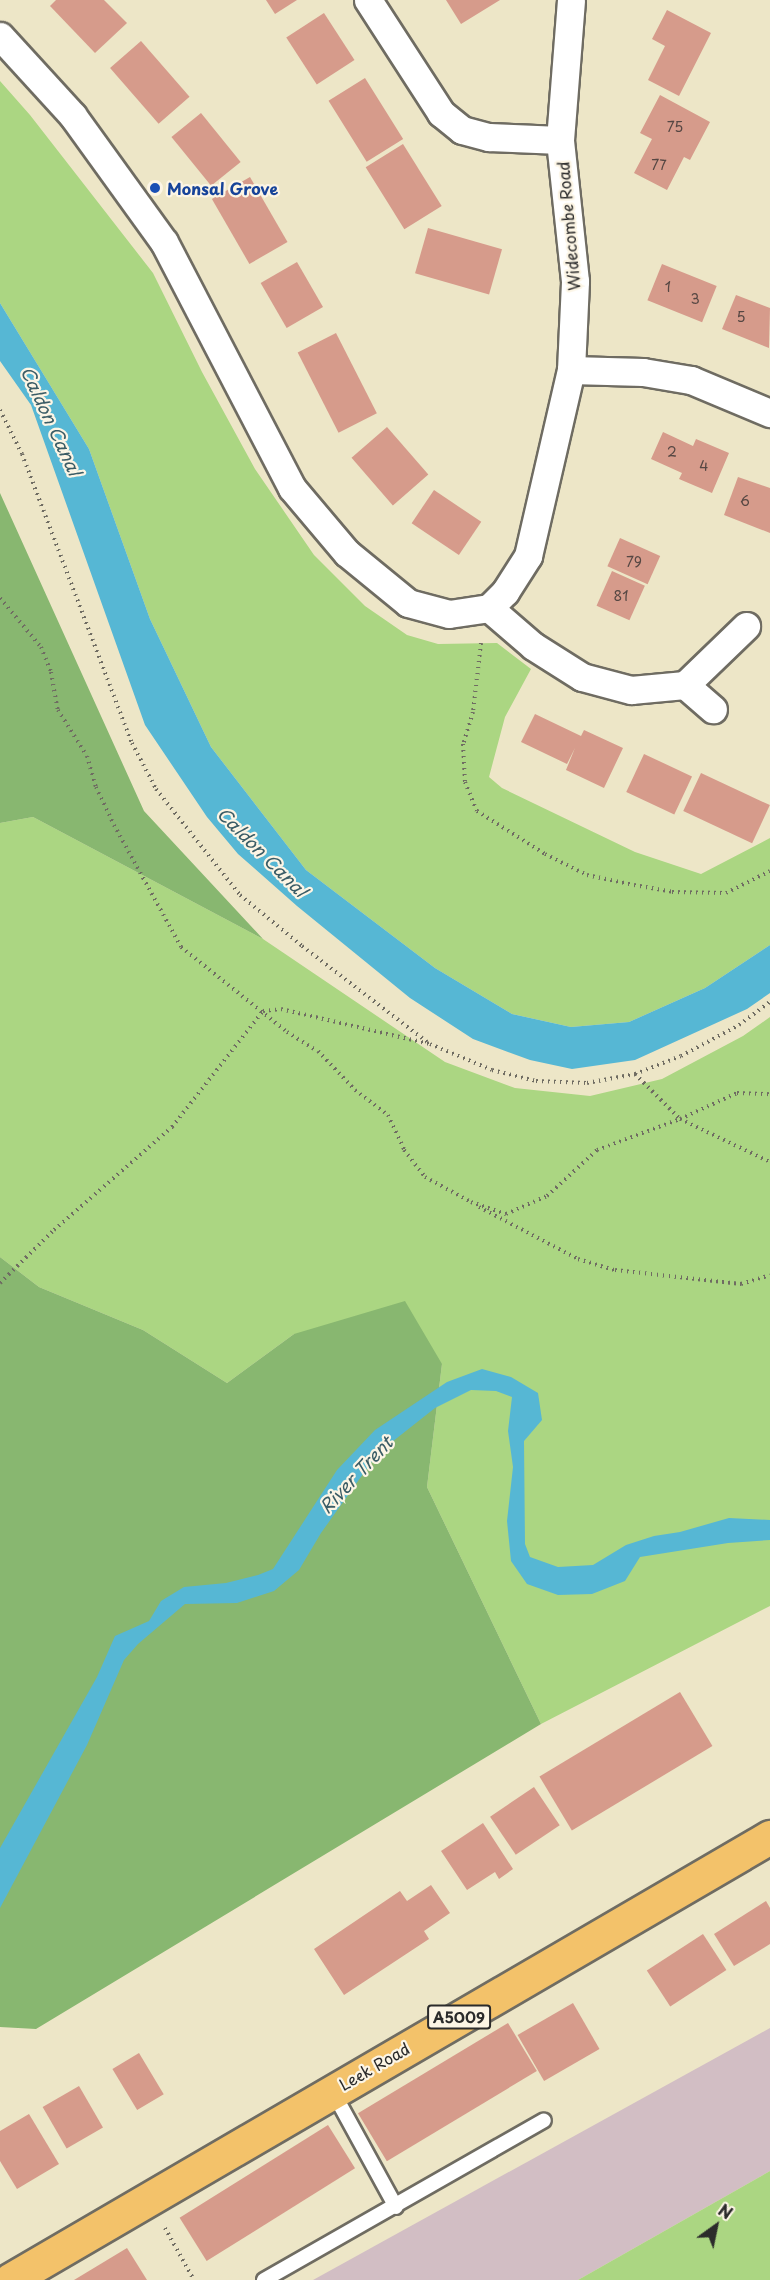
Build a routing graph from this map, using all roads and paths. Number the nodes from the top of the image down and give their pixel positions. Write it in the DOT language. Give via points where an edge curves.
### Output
graph roads {
  1 [pos="368,0"];
  2 [pos="571,0"];
  3 [pos="0,36"];
  4 [pos="560,140"];
  5 [pos="571,370"];
  6 [pos="0,410"];
  7 [pos="770,413"];
  8 [pos="0,598"];
  9 [pos="484,608"];
  10 [pos="746,626"];
  11 [pos="686,685"];
  12 [pos="713,709"];
  13 [pos="770,871"];
  14 [pos="770,1002"];
  15 [pos="263,1011"];
  16 [pos="430,1044"];
  17 [pos="635,1074"];
  18 [pos="770,1094"];
  19 [pos="680,1119"];
  20 [pos="770,1162"];
  21 [pos="471,1203"];
  22 [pos="770,1275"];
  23 [pos="0,1283"];
  24 [pos="770,1837"];
  25 [pos="332,2090"];
  26 [pos="544,2120"];
  27 [pos="396,2206"];
  28 [pos="176,2249"];
  29 [pos="10,2280"];
  30 [pos="194,2280"];
  31 [pos="264,2280"];
  1 -- 4 [label="street" via="441,113 462,130 489,137"];
  2 -- 4 [label="street, Widecombe Road"];
  3 -- 9 [label="street" via="73,116 164,242 292,488 347,554 408,603 449,614"];
  4 -- 5 [label="street, Widecombe Road" via="575,281"];
  5 -- 7 [label="street" via="643,372 692,380"];
  5 -- 9 [label="street, Widecombe Road" via="528,556 505,592"];
  6 -- 16 [label="path" via="22,454 132,743 156,789 240,895"];
  8 -- 15 [label="path" via="41,647 51,672 58,710 87,756 114,825 181,947"];
  9 -- 11 [label="street" via="582,677 631,690"];
  9 -- 13 [label="path" via="473,712 463,744 465,782 477,811 545,854 587,874 634,885 672,892 726,893"];
  10 -- 11 [label="street"];
  11 -- 12 [label="street"];
  14 -- 17 [label="path" via="739,1025 681,1056"];
  15 -- 16 [label="path" via="281,1009"];
  15 -- 21 [label="path" via="318,1052 355,1090 388,1116 404,1150 425,1177"];
  15 -- 23 [label="path" via="172,1127"];
  16 -- 17 [label="path" via="492,1070 536,1081 587,1083"];
  17 -- 19 [label="path"];
  18 -- 19 [label="path" via="737,1093"];
  19 -- 20 [label="path"];
  19 -- 21 [label="path" via="597,1150 547,1196 506,1214"];
  21 -- 22 [label="path" via="578,1259 615,1270 741,1284"];
  24 -- 25 [label="main road, Leek Road / A5009"];
  25 -- 27 [label="lane"];
  25 -- 29 [label="main road, Leek Road / A5009"];
  26 -- 27 [label="lane"];
  27 -- 31 [label="lane"];
  28 -- 30 [label="path"];
}
